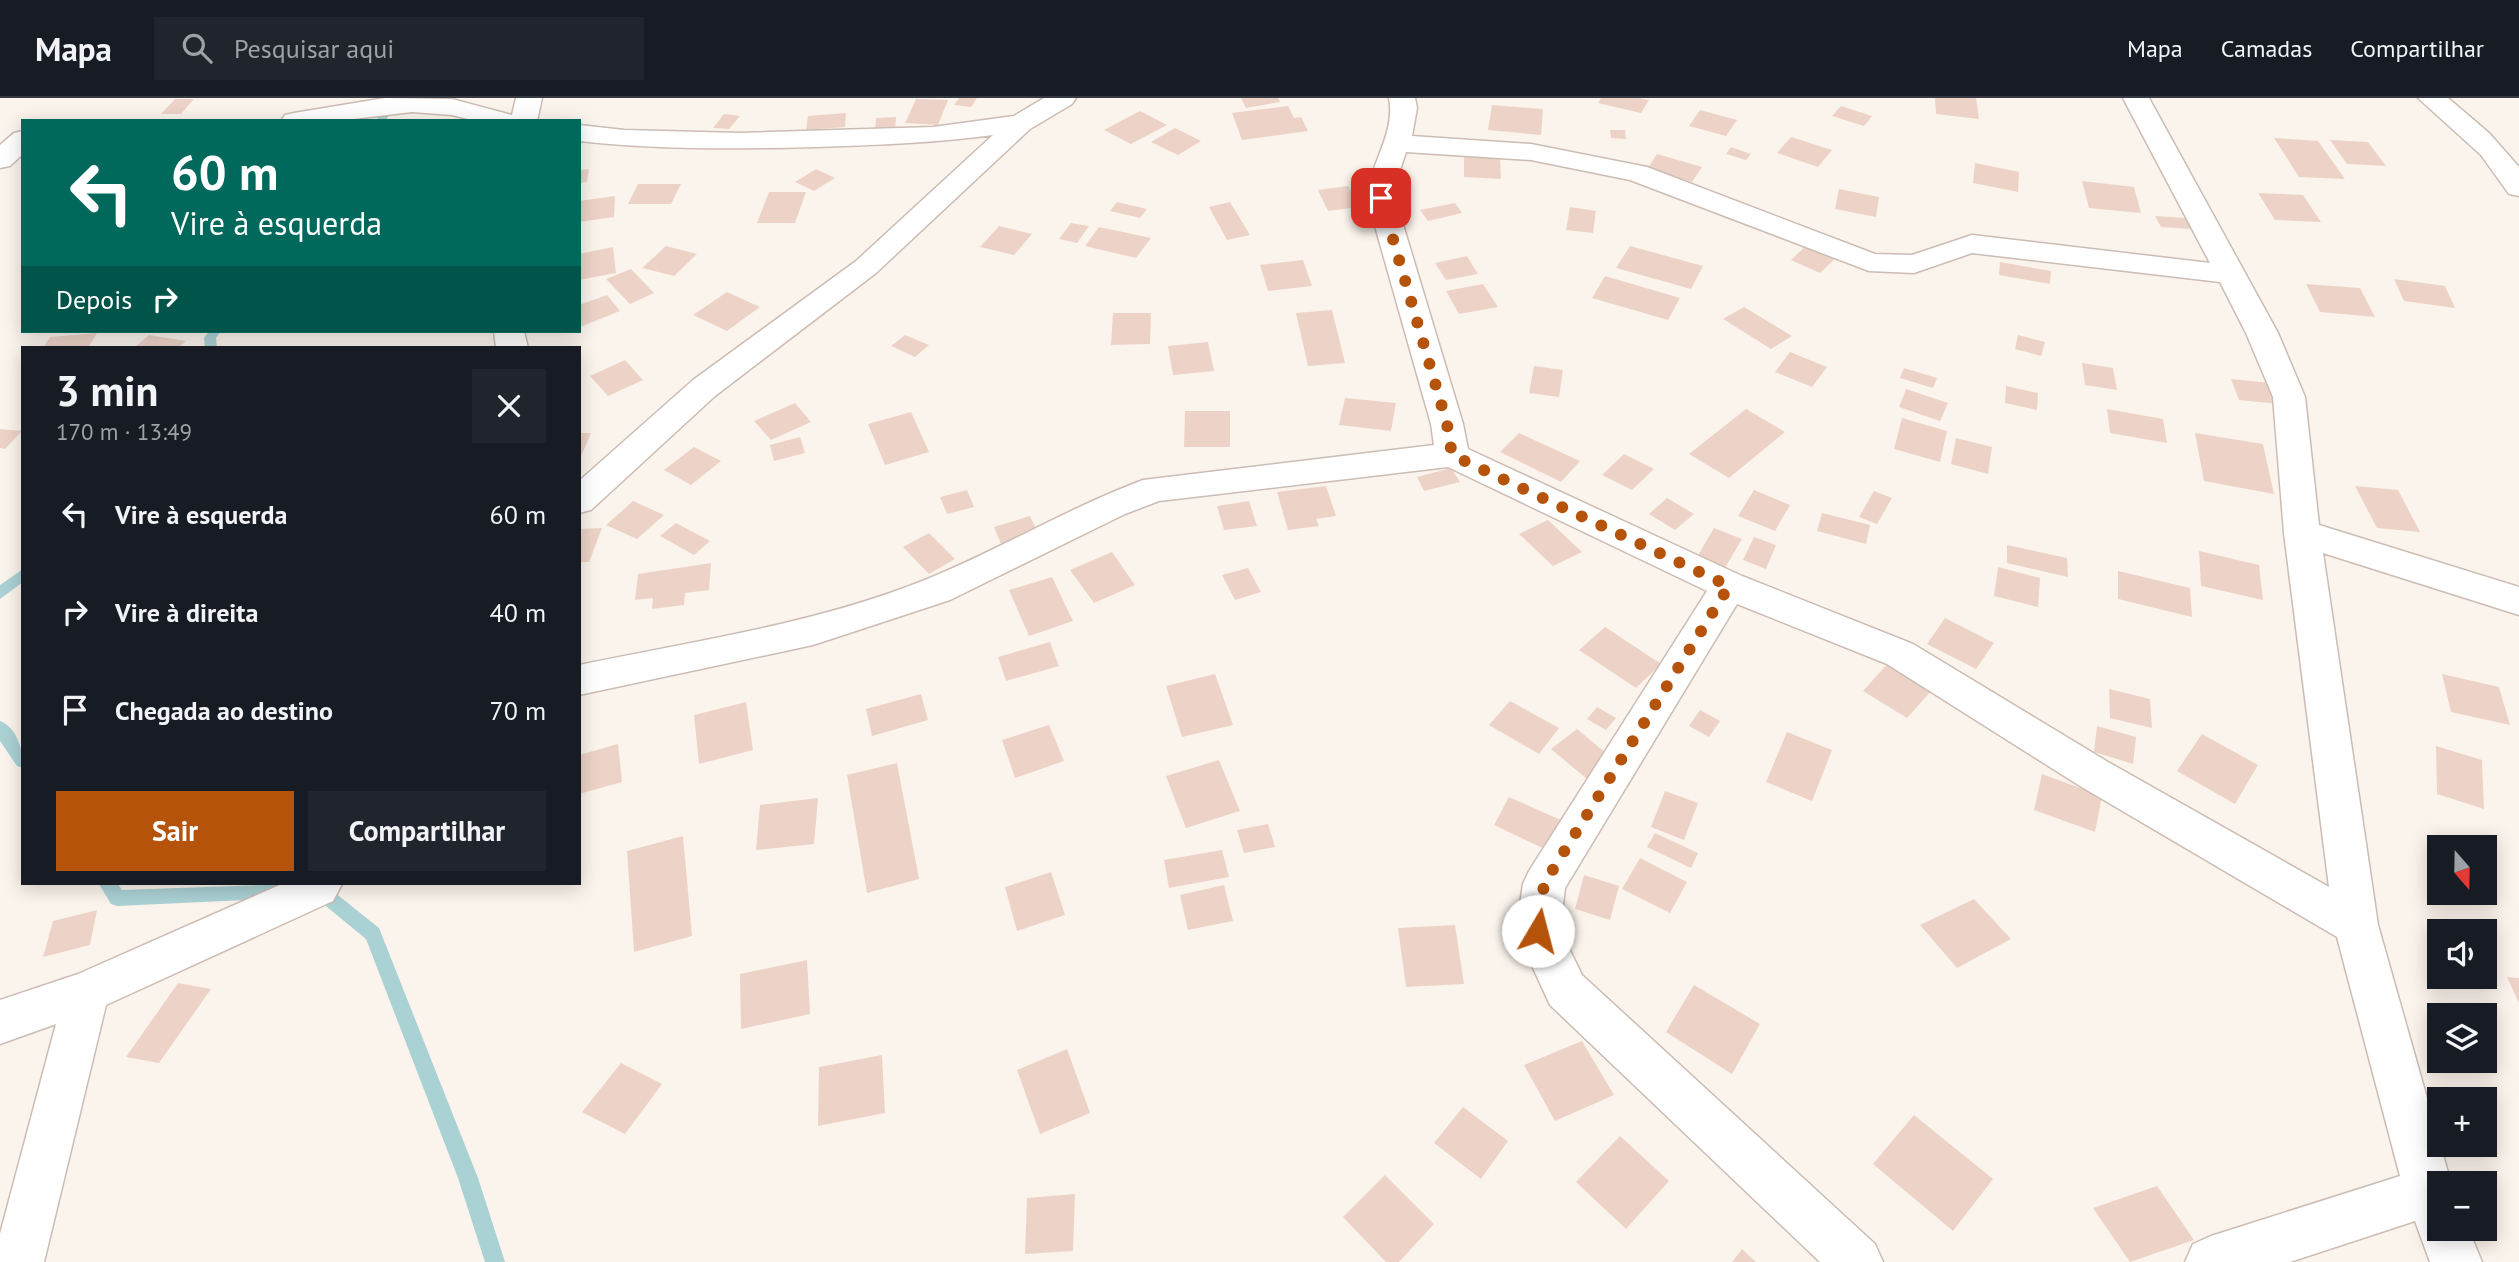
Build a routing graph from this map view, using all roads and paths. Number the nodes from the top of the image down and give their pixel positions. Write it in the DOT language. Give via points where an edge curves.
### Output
graph roads {
  1 [pos="529,98"];
  2 [pos="1063,98"];
  3 [pos="1402,98"];
  4 [pos="2136,98"];
  5 [pos="2431,98"];
  6 [pos="304,119"];
  7 [pos="498,119"];
  8 [pos="524,119"];
  9 [pos="1021,123"];
  10 [pos="0,129"];
  11 [pos="21,129"];
  12 [pos="581,132"];
  13 [pos="21,141"];
  14 [pos="1394,143"];
  15 [pos="0,160"];
  16 [pos="2519,188"];
  17 [pos="2229,274"];
  18 [pos="1452,455"];
  19 [pos="581,499"];
  20 [pos="2302,533"];
  21 [pos="1729,586"];
  22 [pos="2519,600"];
  23 [pos="581,680"];
  24 [pos="320,885"];
  25 [pos="2356,925"];
  26 [pos="87,992"];
  27 [pos="0,1022"];
  28 [pos="2427,1177"];
  29 [pos="2427,1215"];
  30 [pos="2448,1241"];
  31 [pos="18,1262"];
  32 [pos="1857,1262"];
  33 [pos="2211,1262"];
  34 [pos="2456,1262"];
  1 -- 8 [label="street"];
  2 -- 9 [label="street"];
  3 -- 14 [label="street" via="1403,121"];
  4 -- 17 [label="street"];
  5 -- 16 [label="street" via="2481,136"];
  6 -- 7 [label="street" via="414,104 450,106"];
  9 -- 12 [label="street" via="933,135 740,141"];
  9 -- 19 [label="street" via="866,267 704,388"];
  10 -- 11 [label="street"];
  13 -- 15 [label="street"];
  14 -- 17 [label="street" via="1531,152 1637,173 1869,262 1916,264 1972,244"];
  14 -- 18 [label="street" via="1380,184 1381,198"];
  17 -- 20 [label="street" via="2262,333 2289,397"];
  18 -- 21 [label="street"];
  18 -- 23 [label="street" via="1155,489 937,590 813,631"];
  20 -- 22 [label="street"];
  20 -- 25 [label="street"];
  21 -- 25 [label="street" via="1900,654 2094,774"];
  21 -- 32 [label="street" via="1544,884 1538,931 1566,989"];
  24 -- 26 [label="street"];
  25 -- 28 [label="street"];
  26 -- 27 [label="street"];
  26 -- 31 [label="street"];
  29 -- 33 [label="street"];
  30 -- 34 [label="street"];
}
